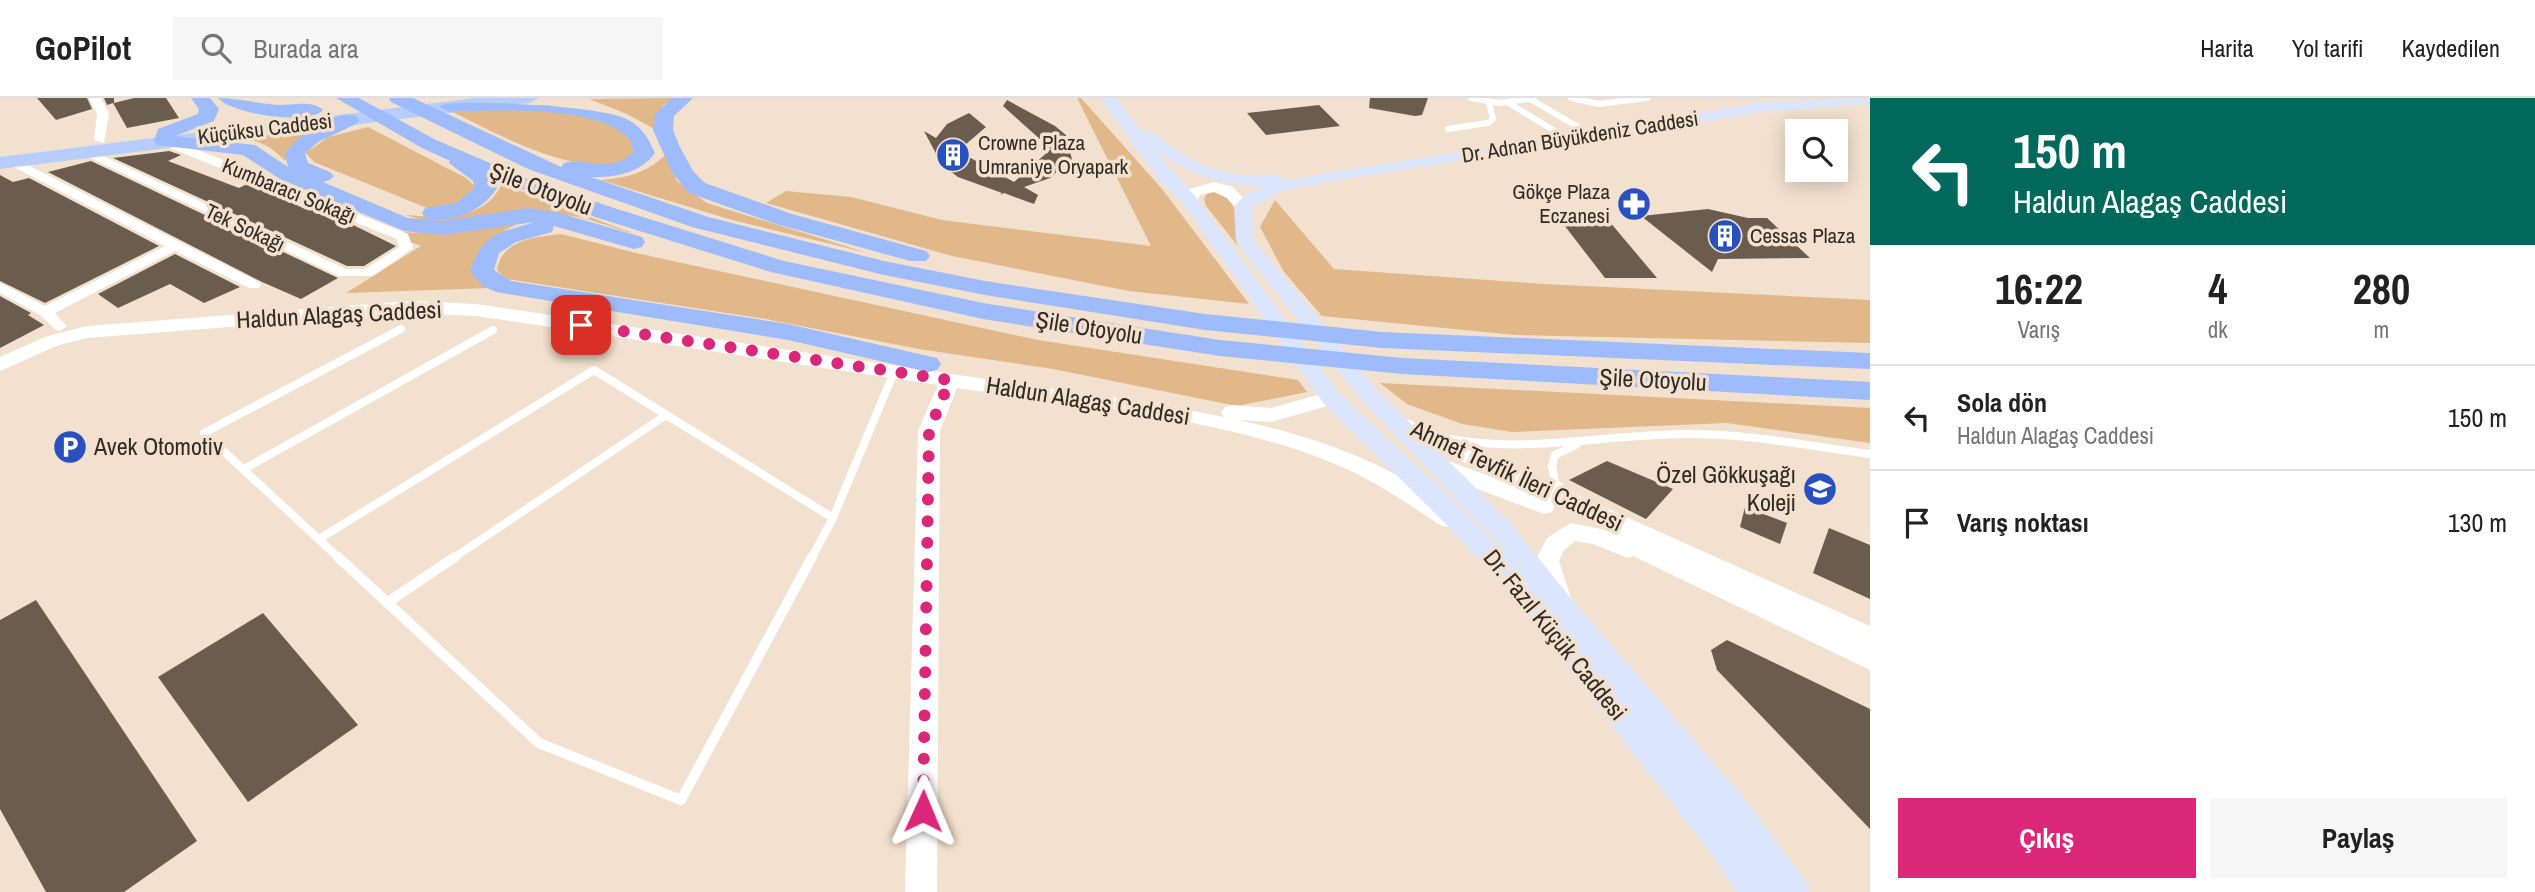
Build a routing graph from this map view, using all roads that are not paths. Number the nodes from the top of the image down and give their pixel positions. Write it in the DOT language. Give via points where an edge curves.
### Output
graph roads {
  1 [pos="95,98"];
  2 [pos="200,98"];
  3 [pos="227,98"];
  4 [pos="345,98"];
  5 [pos="391,98"];
  6 [pos="398,98"];
  7 [pos="530,98"];
  8 [pos="684,98"];
  9 [pos="1471,98"];
  10 [pos="1532,98"];
  11 [pos="1571,98"];
  12 [pos="1647,98"];
  13 [pos="1865,101"];
  14 [pos="1489,102"];
  15 [pos="1507,102"];
  16 [pos="1113,105"];
  17 [pos="449,106"];
  18 [pos="313,110"];
  19 [pos="349,120"];
  20 [pos="1448,130"];
  21 [pos="1590,134"];
  22 [pos="470,135"];
  23 [pos="164,137"];
  24 [pos="1568,139"];
  25 [pos="100,140"];
  26 [pos="429,144"];
  27 [pos="84,152"];
  28 [pos="4,159"];
  29 [pos="1333,176"];
  30 [pos="1190,201"];
  31 [pos="1243,206"];
  32 [pos="567,223"];
  33 [pos="175,246"];
  34 [pos="406,248"];
  35 [pos="779,267"];
  36 [pos="254,285"];
  37 [pos="0,287"];
  38 [pos="45,312"];
  39 [pos="1205,322"];
  40 [pos="60,327"];
  41 [pos="401,329"];
  42 [pos="493,330"];
  43 [pos="0,353"];
  44 [pos="1870,361"];
  45 [pos="928,364"];
  46 [pos="0,365"];
  47 [pos="894,372"];
  48 [pos="950,380"];
  49 [pos="1870,391"];
  50 [pos="1331,398"];
  51 [pos="666,415"];
  52 [pos="1396,421"];
  53 [pos="1584,442"];
  54 [pos="1870,454"];
  55 [pos="1440,466"];
  56 [pos="244,469"];
  57 [pos="1590,510"];
  58 [pos="833,518"];
  59 [pos="319,539"];
  60 [pos="1484,547"];
  61 [pos="1670,566"];
  62 [pos="388,602"];
  63 [pos="1563,609"];
  64 [pos="1870,638"];
  65 [pos="1870,659"];
  66 [pos="921,892"];
  67 [pos="1757,892"];
  68 [pos="1793,892"];
  1 -- 25 [label="street" via="103,114"];
  2 -- 23 [label="highway" via="209,109 207,117"];
  3 -- 18 [label="highway" via="258,108"];
  4 -- 26 [label="highway, Şile Otoyolu"];
  5 -- 18 [label="main road, Küçüksu Caddesi"];
  6 -- 22 [label="highway, Şile Otoyolu"];
  7 -- 17 [label="main road, Küçüksu Caddesi"];
  8 -- 39 [label="highway" via="665,114 663,130 684,174 711,195 955,266"];
  9 -- 14 [label="lane"];
  10 -- 15 [label="lane"];
  10 -- 21 [label="lane"];
  11 -- 12 [label="lane" via="1593,105"];
  13 -- 21 [label="main road, Dr. Adnan Büyükdeniz Caddesi" via="1763,107"];
  14 -- 15 [label="lane"];
  14 -- 20 [label="lane" via="1493,119 1488,123"];
  15 -- 24 [label="lane"];
  16 -- 29 [label="main road, Dr. Adnan Büyükdeniz Caddesi" via="1181,162 1223,178 1249,182"];
  16 -- 30 [label="main road" via="1163,173"];
  17 -- 19 [label="main road, Küçüksu Caddesi"];
  17 -- 22 [label="highway" via="533,103 585,107 629,126 641,138 645,153 627,166 598,172"];
  18 -- 23 [label="main road, Küçüksu Caddesi"];
  19 -- 23 [label="main road, Küçüksu Caddesi"];
  19 -- 26 [label="highway" via="298,146 299,167 414,211 455,210 483,195 483,178"];
  21 -- 24 [label="main road, Dr. Adnan Büyükdeniz Caddesi"];
  22 -- 39 [label="highway, Şile Otoyolu" via="622,197 790,246 985,288"];
  23 -- 25 [label="main road, Küçüksu Caddesi"];
  23 -- 27 [label="main road, Küçüksu Caddesi"];
  23 -- 32 [label="highway" via="248,149 287,175 404,224 443,228 528,215"];
  23 -- 34 [label="street, Kumbaracı Sokağı" via="403,237"];
  24 -- 29 [label="main road, Dr. Adnan Büyükdeniz Caddesi"];
  25 -- 28 [label="main road, Küçüksu Caddesi"];
  26 -- 35 [label="highway, Şile Otoyolu" via="606,214"];
  27 -- 28 [label="main road, Küçüksu Caddesi"];
  27 -- 34 [label="street, Tek Sokağı" via="344,273 368,273"];
  28 -- 33 [label="street"];
  29 -- 31 [label="main road, Dr. Adnan Büyükdeniz Caddesi" via="1267,191"];
  30 -- 31 [label="street" via="1200,187 1213,186 1228,189"];
  30 -- 50 [label="main road"];
  31 -- 52 [label="main road, Ahmet Tevfik İleri Caddesi" via="1245,242 1370,396"];
  32 -- 35 [label="highway" via="670,251"];
  32 -- 45 [label="highway" via="508,237 489,250 482,271 505,287 788,332"];
  33 -- 36 [label="street"];
  33 -- 38 [label="street"];
  35 -- 49 [label="highway, Şile Otoyolu" via="984,311 1220,348 1403,366"];
  37 -- 38 [label="street"];
  38 -- 40 [label="street"];
  39 -- 44 [label="highway, Şile Otoyolu" via="1382,340"];
  40 -- 43 [label="street, Haldun Alagaş Caddesi"];
  40 -- 45 [label="street, Haldun Alagaş Caddesi" via="398,297 472,296"];
  41 -- 56 [label="lane" via="204,433"];
  42 -- 56 [label="lane"];
  45 -- 50 [label="street, Haldun Alagaş Caddesi" via="1242,414 1271,415"];
  46 -- 47 [label="street, Haldun Alagaş Caddesi" via="52,341 87,332 410,307 476,310"];
  47 -- 48 [label="street, Haldun Alagaş Caddesi"];
  47 -- 58 [label="lane"];
  48 -- 60 [label="street, Haldun Alagaş Caddesi" via="1163,412 1300,441 1348,458 1408,490"];
  48 -- 66 [label="street" via="929,431"];
  50 -- 55 [label="main road" via="1395,443"];
  50 -- 60 [label="main road, Dr. Fazıl Küçük Caddesi"];
  51 -- 58 [label="lane"];
  51 -- 59 [label="lane" via="594,370"];
  51 -- 62 [label="lane"];
  52 -- 53 [label="lane" via="1447,439 1478,444 1539,447"];
  52 -- 55 [label="main road, Dr. Fazıl Küçük Caddesi"];
  52 -- 57 [label="street, Ahmet Tevfik İleri Caddesi"];
  53 -- 54 [label="lane" via="1735,435"];
  53 -- 57 [label="lane" via="1555,455 1552,466 1555,483"];
  55 -- 61 [label="street, Ahmet Tevfik İleri Caddesi" via="1566,515"];
  55 -- 63 [label="main road, Dr. Fazıl Küçük Caddesi" via="1498,526"];
  56 -- 59 [label="lane"];
  57 -- 64 [label="street, Ahmet Tevfik İleri Caddesi"];
  58 -- 62 [label="lane" via="681,800 539,743"];
  59 -- 62 [label="lane"];
  60 -- 67 [label="main road, Dr. Fazıl Küçük Caddesi"];
  61 -- 63 [label="street" via="1596,535 1571,532 1555,544 1547,561"];
  61 -- 65 [label="street, Ahmet Tevfik İleri Caddesi"];
  63 -- 68 [label="main road, Dr. Fazıl Küçük Caddesi" via="1730,804"];
}
